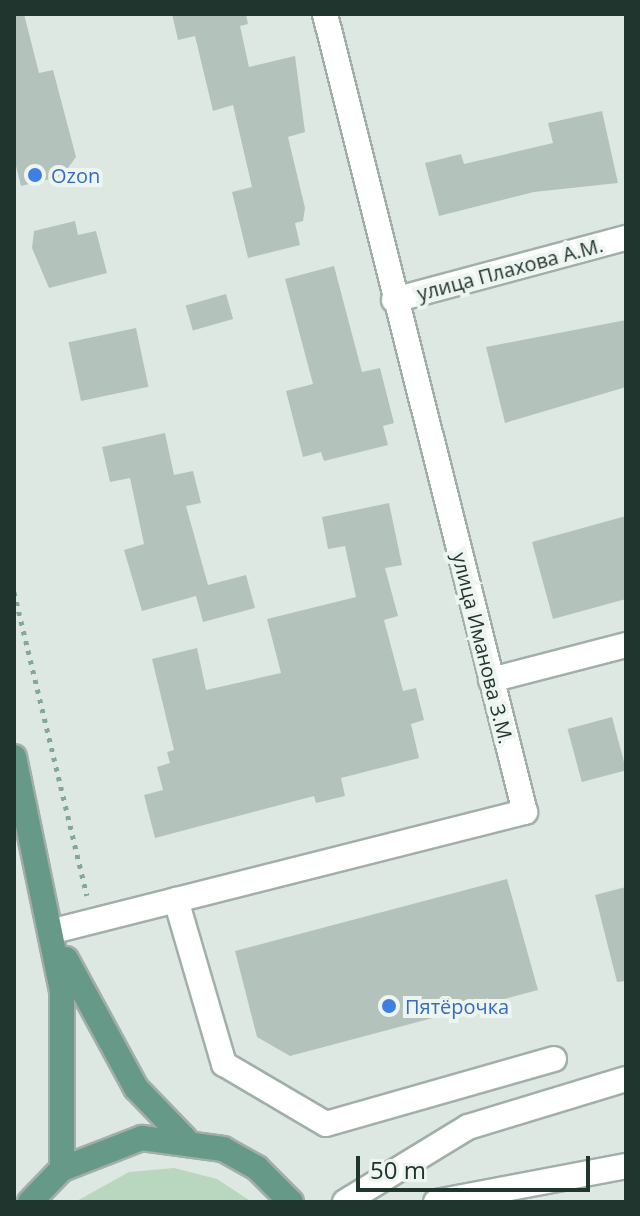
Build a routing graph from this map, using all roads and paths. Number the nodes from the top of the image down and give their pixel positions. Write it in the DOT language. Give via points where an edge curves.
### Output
graph roads {
  1 [pos="325,14"];
  2 [pos="626,238"];
  3 [pos="394,300"];
  4 [pos="14,592"];
  5 [pos="626,645"];
  6 [pos="491,680"];
  7 [pos="14,757"];
  8 [pos="87,895"];
  9 [pos="176,900"];
  10 [pos="54,931"];
  11 [pos="554,1059"];
  12 [pos="626,1079"];
  13 [pos="185,1139"];
  14 [pos="626,1166"];
  15 [pos="62,1169"];
  16 [pos="30,1202"];
  17 [pos="291,1202"];
  18 [pos="345,1202"];
  19 [pos="436,1202"];
  1 -- 3 [label="street, улица Иманова З.М."];
  2 -- 3 [label="street, улица Плахова А.М."];
  3 -- 6 [label="street, улица Иманова З.М."];
  4 -- 8 [label="path"];
  5 -- 6 [label="street"];
  6 -- 9 [label="street, улица Иманова З.М." via="525,812"];
  7 -- 10 [label="main road"];
  9 -- 10 [label="street, улица Иманова З.М."];
  9 -- 11 [label="street" via="224,1064 326,1124"];
  10 -- 13 [label="main road" via="136,1088"];
  10 -- 15 [label="main road" via="64,1031"];
  12 -- 18 [label="street" via="468,1127"];
  13 -- 15 [label="main road" via="100,1148"];
  13 -- 17 [label="main road" via="257,1168"];
  14 -- 19 [label="street"];
  15 -- 16 [label="main road"];
}
